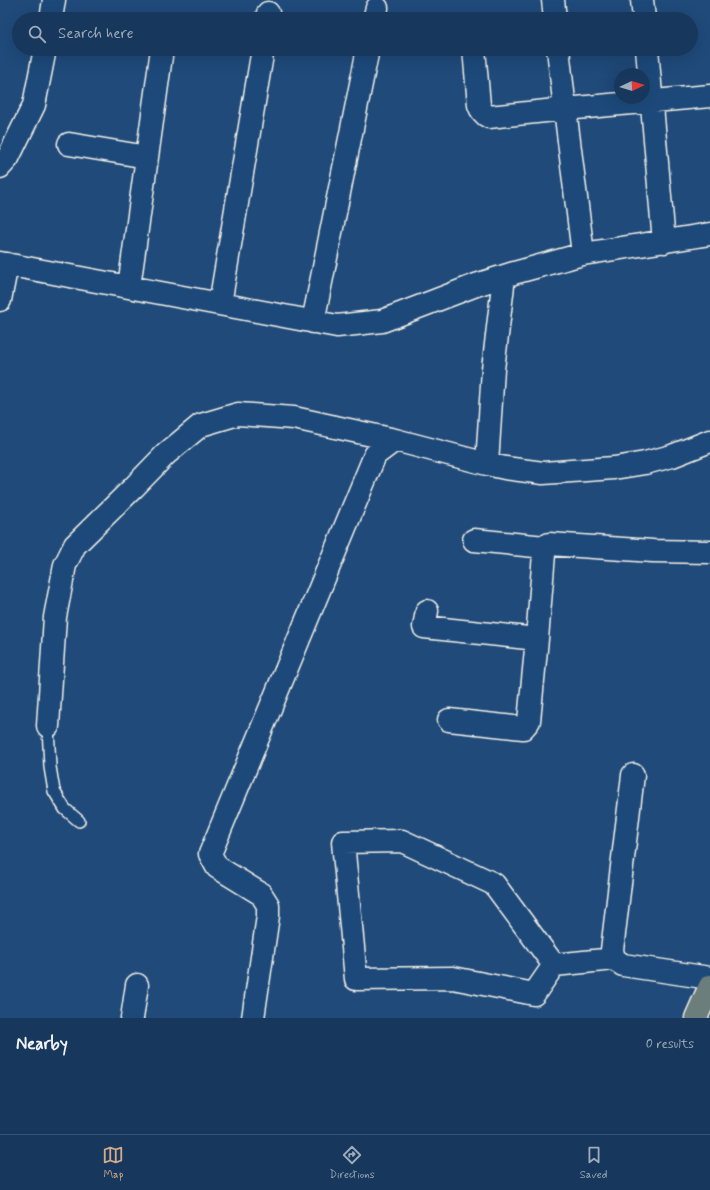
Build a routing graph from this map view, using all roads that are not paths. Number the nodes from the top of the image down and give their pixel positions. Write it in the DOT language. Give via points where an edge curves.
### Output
graph roads {
  1 [pos="54,0"];
  2 [pos="553,0"];
  3 [pos="642,0"];
  4 [pos="52,12"];
  5 [pos="554,12"];
  6 [pos="643,12"];
  7 [pos="44,56"];
  8 [pos="161,56"];
  9 [pos="262,56"];
  10 [pos="367,56"];
  11 [pos="475,56"];
  12 [pos="559,56"];
  13 [pos="648,56"];
  14 [pos="710,96"];
  15 [pos="652,102"];
  16 [pos="565,109"];
  17 [pos="69,144"];
  18 [pos="147,156"];
  19 [pos="0,167"];
  20 [pos="710,234"];
  21 [pos="664,242"];
  22 [pos="583,254"];
  23 [pos="3,264"];
  24 [pos="504,277"];
  25 [pos="129,287"];
  26 [pos="0,300"];
  27 [pos="220,304"];
  28 [pos="313,322"];
  29 [pos="395,440"];
  30 [pos="710,441"];
  31 [pos="487,464"];
  32 [pos="474,540"];
  33 [pos="545,547"];
  34 [pos="710,552"];
  35 [pos="427,611"];
  36 [pos="537,639"];
  37 [pos="449,720"];
  38 [pos="48,726"];
  39 [pos="633,775"];
  40 [pos="79,821"];
  41 [pos="614,959"];
  42 [pos="554,965"];
  43 [pos="710,978"];
  44 [pos="137,985"];
  45 [pos="710,986"];
  46 [pos="132,1018"];
  47 [pos="253,1018"];
  48 [pos="696,1018"];
  1 -- 4 [label="street"];
  2 -- 5 [label="street"];
  3 -- 6 [label="street"];
  7 -- 19 [label="street" via="34,105 8,158"];
  8 -- 18 [label="street"];
  9 -- 27 [label="street"];
  10 -- 28 [label="street"];
  11 -- 16 [label="street" via="479,105 484,115"];
  12 -- 16 [label="street"];
  13 -- 15 [label="street"];
  14 -- 15 [label="street"];
  15 -- 16 [label="street"];
  15 -- 21 [label="street"];
  16 -- 22 [label="street"];
  17 -- 18 [label="street"];
  18 -- 25 [label="street"];
  20 -- 21 [label="street"];
  21 -- 22 [label="street"];
  22 -- 24 [label="street"];
  23 -- 25 [label="street"];
  23 -- 26 [label="street"];
  24 -- 28 [label="street" via="382,321 337,326"];
  24 -- 31 [label="street" via="493,369"];
  25 -- 27 [label="street"];
  27 -- 28 [label="street"];
  29 -- 31 [label="street"];
  29 -- 38 [label="street" via="294,418 238,414 201,425 166,454 75,545 64,566 55,617"];
  29 -- 47 [label="street" via="375,455 210,854 217,867 261,894 268,905"];
  30 -- 31 [label="street" via="644,464 614,468 544,473"];
  32 -- 33 [label="street"];
  33 -- 34 [label="street" via="549,544"];
  33 -- 36 [label="street"];
  35 -- 36 [label="street" via="424,627"];
  36 -- 37 [label="street" via="529,721 523,728"];
  38 -- 40 [label="lane" via="54,791 65,809"];
  39 -- 41 [label="street" via="612,950"];
  41 -- 42 [label="street"];
  41 -- 43 [label="street" via="623,965"];
  42 -- 42 [label="street" via="494,884 402,841 343,842 356,979 452,978 534,994"];
  44 -- 46 [label="street"];
  45 -- 48 [label="main road"];
}
